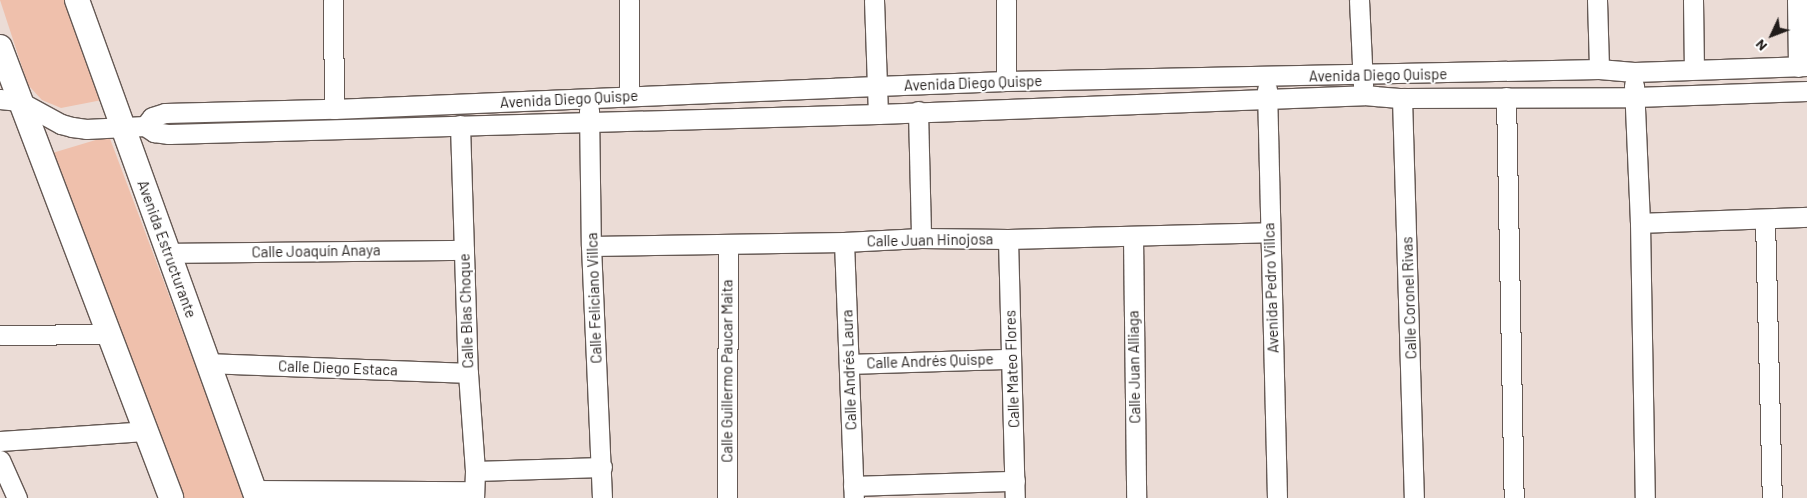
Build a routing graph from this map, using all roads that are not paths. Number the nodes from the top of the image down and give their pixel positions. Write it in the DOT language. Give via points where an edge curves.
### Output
graph roads {
  1 [pos="77,0"];
  2 [pos="333,0"];
  3 [pos="629,0"];
  4 [pos="874,0"];
  5 [pos="1006,0"];
  6 [pos="1359,0"];
  7 [pos="1597,0"];
  8 [pos="1693,0"];
  9 [pos="1797,0"];
  10 [pos="0,47"];
  11 [pos="1803,66"];
  12 [pos="1599,69"];
  13 [pos="1694,69"];
  14 [pos="1634,72"];
  15 [pos="1362,75"];
  16 [pos="1268,77"];
  17 [pos="1006,81"];
  18 [pos="877,86"];
  19 [pos="1807,91"];
  20 [pos="1364,95"];
  21 [pos="629,96"];
  22 [pos="1506,97"];
  23 [pos="1634,97"];
  24 [pos="1402,98"];
  25 [pos="589,99"];
  26 [pos="10,100"];
  27 [pos="1266,100"];
  28 [pos="334,109"];
  29 [pos="918,112"];
  30 [pos="878,114"];
  31 [pos="589,121"];
  32 [pos="460,124"];
  33 [pos="134,127"];
  34 [pos="1807,217"];
  35 [pos="1766,218"];
  36 [pos="1640,223"];
  37 [pos="1270,232"];
  38 [pos="1133,236"];
  39 [pos="921,238"];
  40 [pos="1008,239"];
  41 [pos="844,242"];
  42 [pos="728,244"];
  43 [pos="591,246"];
  44 [pos="464,250"];
  45 [pos="168,253"];
  46 [pos="0,334"];
  47 [pos="108,334"];
  48 [pos="1011,359"];
  49 [pos="208,363"];
  50 [pos="849,364"];
  51 [pos="468,373"];
  52 [pos="145,431"];
  53 [pos="0,441"];
  54 [pos="0,460"];
  55 [pos="602,467"];
  56 [pos="475,471"];
  57 [pos="1015,490"];
  58 [pos="853,492"];
  59 [pos="255,494"];
  60 [pos="474,494"];
  61 [pos="17,498"];
  62 [pos="170,498"];
  63 [pos="602,498"];
  64 [pos="727,498"];
  65 [pos="1136,498"];
  66 [pos="1277,498"];
  67 [pos="1414,498"];
  68 [pos="1514,498"];
  69 [pos="1644,498"];
  70 [pos="1772,498"];
  1 -- 33 [label="main road, Avenida Estructurante"];
  2 -- 28 [label="street"];
  3 -- 21 [label="street"];
  4 -- 18 [label="street"];
  5 -- 17 [label="street"];
  6 -- 15 [label="street"];
  7 -- 12 [label="street"];
  8 -- 13 [label="street"];
  9 -- 11 [label="street"];
  10 -- 26 [label="main road"];
  11 -- 13 [label="street, Avenida Diego Quispe"];
  12 -- 14 [label="street, Avenida Diego Quispe"];
  12 -- 15 [label="street, Avenida Diego Quispe"];
  13 -- 14 [label="street, Avenida Diego Quispe"];
  14 -- 23 [label="street"];
  15 -- 16 [label="street, Avenida Diego Quispe"];
  15 -- 20 [label="street"];
  16 -- 17 [label="street, Avenida Diego Quispe"];
  16 -- 27 [label="street, Avenida Pedro Villca"];
  17 -- 18 [label="street, Avenida Diego Quispe"];
  18 -- 21 [label="street, Avenida Diego Quispe"];
  18 -- 30 [label="street"];
  19 -- 23 [label="street, Avenida Diego Quispe"];
  20 -- 24 [label="street, Avenida Diego Quispe"];
  20 -- 27 [label="street, Avenida Diego Quispe"];
  21 -- 25 [label="street, Avenida Diego Quispe"];
  22 -- 23 [label="street, Avenida Diego Quispe"];
  22 -- 24 [label="street, Avenida Diego Quispe"];
  22 -- 68 [label="street"];
  23 -- 36 [label="street"];
  24 -- 67 [label="street, Calle Coronel Rivas"];
  25 -- 28 [label="street, Avenida Diego Quispe"];
  25 -- 31 [label="street, Calle Feliciano Villca"];
  26 -- 33 [label="street, Avenida Diego Quispe" via="72,127"];
  26 -- 47 [label="main road"];
  27 -- 29 [label="street, Avenida Diego Quispe"];
  27 -- 37 [label="street, Avenida Pedro Villca"];
  28 -- 33 [label="street, Avenida Diego Quispe" via="165,113"];
  29 -- 30 [label="street, Avenida Diego Quispe"];
  29 -- 39 [label="street"];
  30 -- 31 [label="street, Avenida Diego Quispe"];
  31 -- 32 [label="street, Avenida Diego Quispe"];
  31 -- 43 [label="street, Calle Feliciano Villca"];
  32 -- 33 [label="street, Avenida Diego Quispe" via="169,134"];
  32 -- 44 [label="street, Calle Blas Choque"];
  33 -- 45 [label="main road, Avenida Estructurante"];
  34 -- 35 [label="street"];
  35 -- 36 [label="street"];
  35 -- 70 [label="street"];
  36 -- 69 [label="street"];
  37 -- 38 [label="street, Calle Juan Hinojosa"];
  37 -- 66 [label="street, Avenida Pedro Villca"];
  38 -- 40 [label="street, Calle Juan Hinojosa"];
  38 -- 65 [label="street, Calle Juan Alliaga"];
  39 -- 40 [label="street, Calle Juan Hinojosa"];
  39 -- 41 [label="street, Calle Juan Hinojosa"];
  40 -- 48 [label="street, Calle Mateo Flores"];
  41 -- 42 [label="street, Calle Juan Hinojosa"];
  41 -- 50 [label="street, Calle Andrés Laura"];
  42 -- 43 [label="street, Calle Juan Hinojosa"];
  42 -- 64 [label="street, Calle Guillermo Paucar Maita"];
  43 -- 55 [label="street, Calle Feliciano Villca"];
  44 -- 45 [label="street, Calle Joaquín Anaya"];
  44 -- 51 [label="street, Calle Blas Choque"];
  45 -- 49 [label="main road, Avenida Estructurante"];
  46 -- 47 [label="street"];
  47 -- 52 [label="main road"];
  48 -- 50 [label="street, Calle Andrés Quispe"];
  48 -- 57 [label="street, Calle Mateo Flores"];
  49 -- 51 [label="street, Calle Diego Estaca"];
  49 -- 59 [label="main road, Avenida Estructurante"];
  50 -- 58 [label="street, Calle Andrés Laura"];
  51 -- 56 [label="street, Calle Blas Choque"];
  52 -- 53 [label="street"];
  52 -- 62 [label="main road"];
  54 -- 61 [label="street"];
  55 -- 56 [label="street"];
  55 -- 63 [label="street, Calle Feliciano Villca"];
  56 -- 60 [label="street, Calle Blas Choque"];
  57 -- 58 [label="street"];
  59 -- 60 [label="street"];
}
